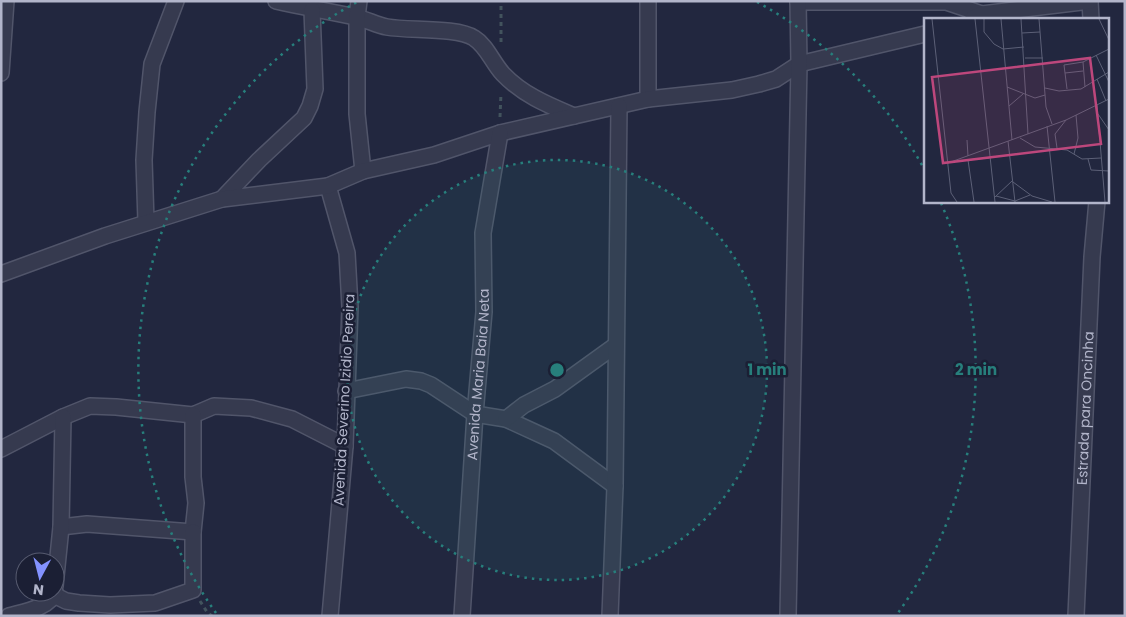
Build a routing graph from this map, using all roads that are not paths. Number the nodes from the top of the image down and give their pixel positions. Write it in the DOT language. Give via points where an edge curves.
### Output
graph roads {
  1 [pos="6,1"];
  2 [pos="176,1"];
  3 [pos="276,1"];
  4 [pos="359,1"];
  5 [pos="648,1"];
  6 [pos="798,1"];
  7 [pos="1090,1"];
  8 [pos="946,2"];
  9 [pos="312,10"];
  10 [pos="976,16"];
  11 [pos="357,17"];
  12 [pos="1091,18"];
  13 [pos="924,34"];
  14 [pos="799,64"];
  15 [pos="1,73"];
  16 [pos="648,99"];
  17 [pos="618,106"];
  18 [pos="574,116"];
  19 [pos="500,133"];
  20 [pos="363,172"];
  21 [pos="328,186"];
  22 [pos="222,199"];
  23 [pos="1097,202"];
  24 [pos="146,222"];
  25 [pos="1,274"];
  26 [pos="616,345"];
  27 [pos="346,391"];
  28 [pos="475,414"];
  29 [pos="193,415"];
  30 [pos="63,417"];
  31 [pos="506,419"];
  32 [pos="344,446"];
  33 [pos="1,449"];
  34 [pos="615,486"];
  35 [pos="61,527"];
  36 [pos="192,532"];
  37 [pos="59,552"];
  38 [pos="65,600"];
  39 [pos="47,602"];
  40 [pos="9,616"];
  41 [pos="330,616"];
  42 [pos="462,616"];
  43 [pos="610,616"];
  44 [pos="788,616"];
  45 [pos="1076,616"];
  1 -- 15 [label="street"];
  2 -- 24 [label="street" via="152,64 145,141"];
  3 -- 9 [label="street"];
  4 -- 11 [label="street"];
  5 -- 16 [label="street"];
  6 -- 8 [label="street"];
  6 -- 14 [label="street"];
  7 -- 10 [label="street"];
  7 -- 12 [label="street"];
  8 -- 10 [label="street"];
  9 -- 11 [label="street"];
  9 -- 22 [label="street" via="315,89 310,106 304,118"];
  11 -- 18 [label="street" via="389,28 462,33 474,38 515,86 536,100"];
  11 -- 20 [label="street" via="357,114"];
  13 -- 14 [label="street"];
  14 -- 16 [label="street" via="776,79 759,84"];
  14 -- 44 [label="street"];
  16 -- 17 [label="street"];
  17 -- 18 [label="street"];
  17 -- 26 [label="street"];
  18 -- 19 [label="street"];
  19 -- 20 [label="street" via="434,155"];
  19 -- 28 [label="street, Avenida Maria Baia Neta" via="483,233 484,312"];
  20 -- 21 [label="street"];
  21 -- 22 [label="street"];
  21 -- 27 [label="street, Avenida Severino Izidio Pereira" via="347,253 350,307"];
  22 -- 24 [label="street"];
  23 -- 45 [label="street, Estrada para Oncinha"];
  24 -- 25 [label="street"];
  26 -- 31 [label="street"];
  26 -- 34 [label="street"];
  27 -- 28 [label="street" via="406,378 431,386"];
  27 -- 32 [label="street, Avenida Severino Izidio Pereira"];
  28 -- 31 [label="street"];
  28 -- 42 [label="street, Avenida Maria Baia Neta"];
  29 -- 30 [label="street" via="90,406"];
  29 -- 32 [label="street" via="214,406 251,408 292,420"];
  29 -- 36 [label="street" via="196,502"];
  30 -- 33 [label="street"];
  30 -- 35 [label="street"];
  31 -- 34 [label="street" via="554,441"];
  32 -- 41 [label="street, Avenida Severino Izidio Pereira"];
  34 -- 43 [label="street"];
  35 -- 36 [label="street" via="87,524"];
  35 -- 37 [label="street"];
  36 -- 38 [label="street" via="193,590 155,604 110,605"];
  39 -- 40 [label="street"];
}
